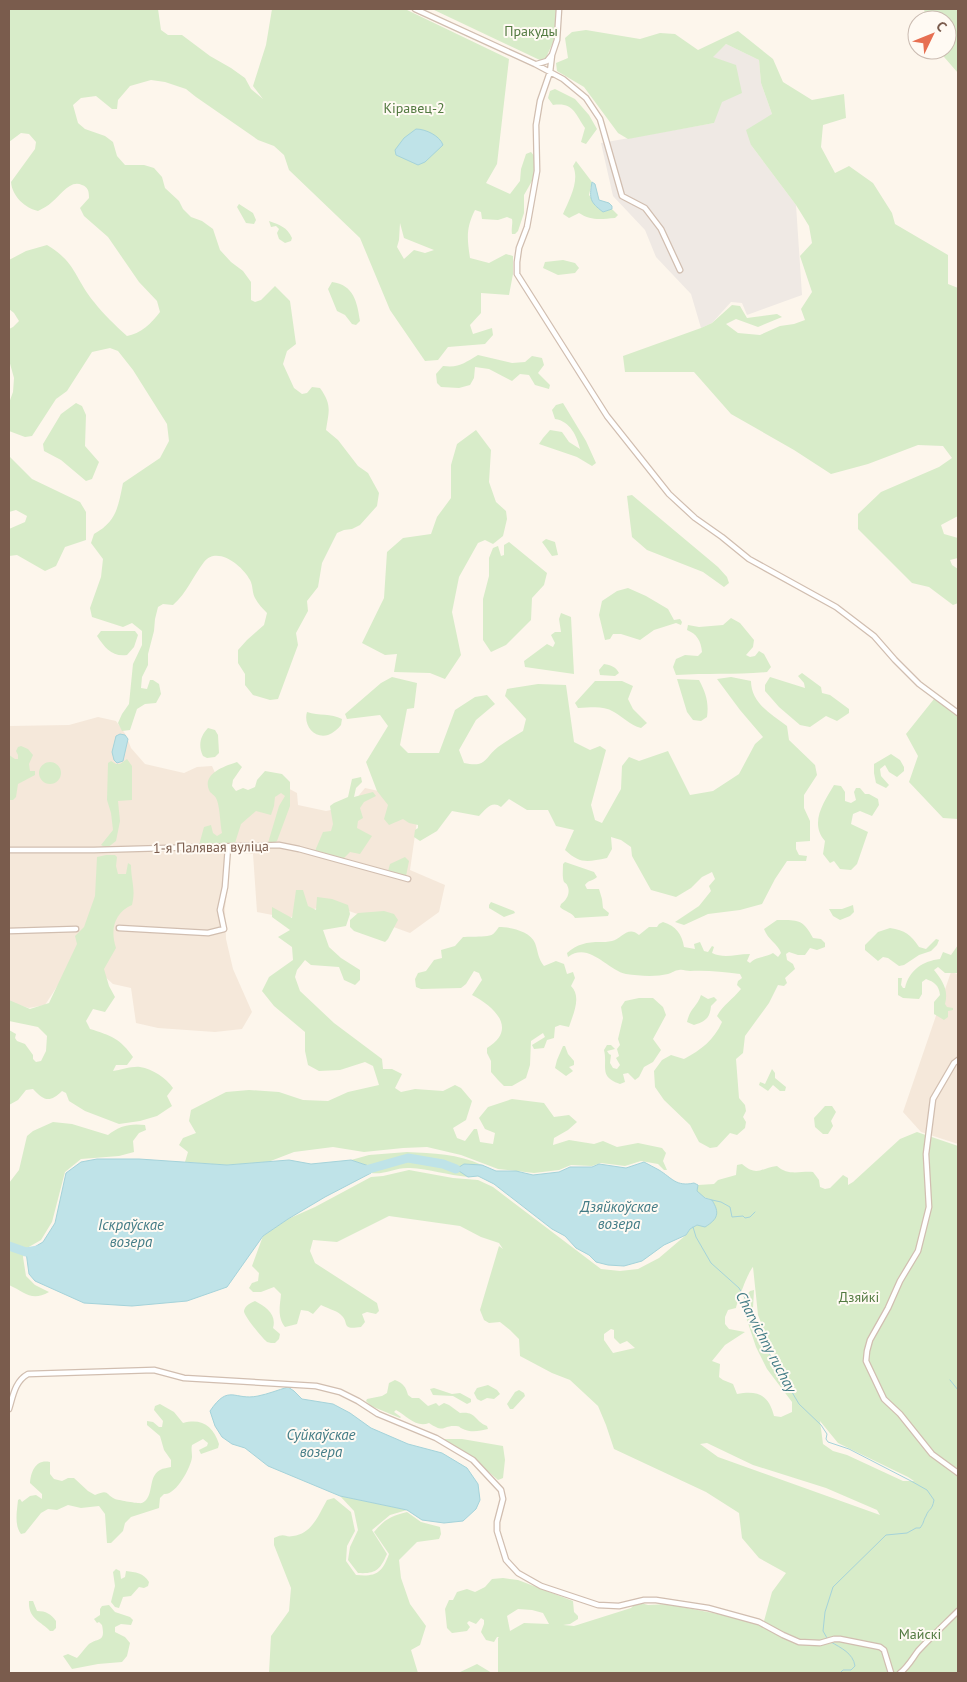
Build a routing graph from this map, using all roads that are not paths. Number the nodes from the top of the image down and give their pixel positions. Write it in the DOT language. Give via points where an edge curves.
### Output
graph roads {
  1 [pos="415,9"];
  2 [pos="559,9"];
  3 [pos="552,55"];
  4 [pos="535,64"];
  5 [pos="550,72"];
  6 [pos="680,270"];
  7 [pos="958,713"];
  8 [pos="228,847"];
  9 [pos="9,850"];
  10 [pos="408,879"];
  11 [pos="118,928"];
  12 [pos="76,929"];
  13 [pos="9,931"];
  14 [pos="958,1060"];
  15 [pos="9,1409"];
  16 [pos="958,1473"];
  17 [pos="958,1611"];
  18 [pos="890,1673"];
  19 [pos="900,1673"];
  1 -- 4 [label="street"];
  2 -- 3 [label="street" via="557,40"];
  3 -- 4 [label="street" via="548,61"];
  3 -- 5 [label="street"];
  4 -- 5 [label="street"];
  5 -- 6 [label="street" via="586,98 600,119 622,196 645,208 661,229"];
  5 -- 7 [label="street" via="536,125 537,171 519,248 517,274 602,408 669,494 694,518 749,559 836,607 874,636 919,684"];
  8 -- 9 [label="street, 1-я Палявая вуліца"];
  8 -- 10 [label="street, 1-я Палявая вуліца" via="299,849"];
  8 -- 11 [label="street" via="220,910 224,929 208,933"];
  12 -- 13 [label="street"];
  14 -- 16 [label="street" via="933,1099 926,1154 929,1207 918,1251 870,1340 866,1361 884,1399 932,1454"];
  15 -- 18 [label="street" via="16,1387 28,1374 154,1370 184,1378 316,1386 340,1392 378,1414 436,1438 473,1460 501,1490 503,1499 496,1522 506,1560 518,1573 541,1586 598,1606 656,1600 708,1608 760,1622 800,1642 820,1643 840,1638 880,1647 884,1650"];
  17 -- 19 [label="street"];
}
